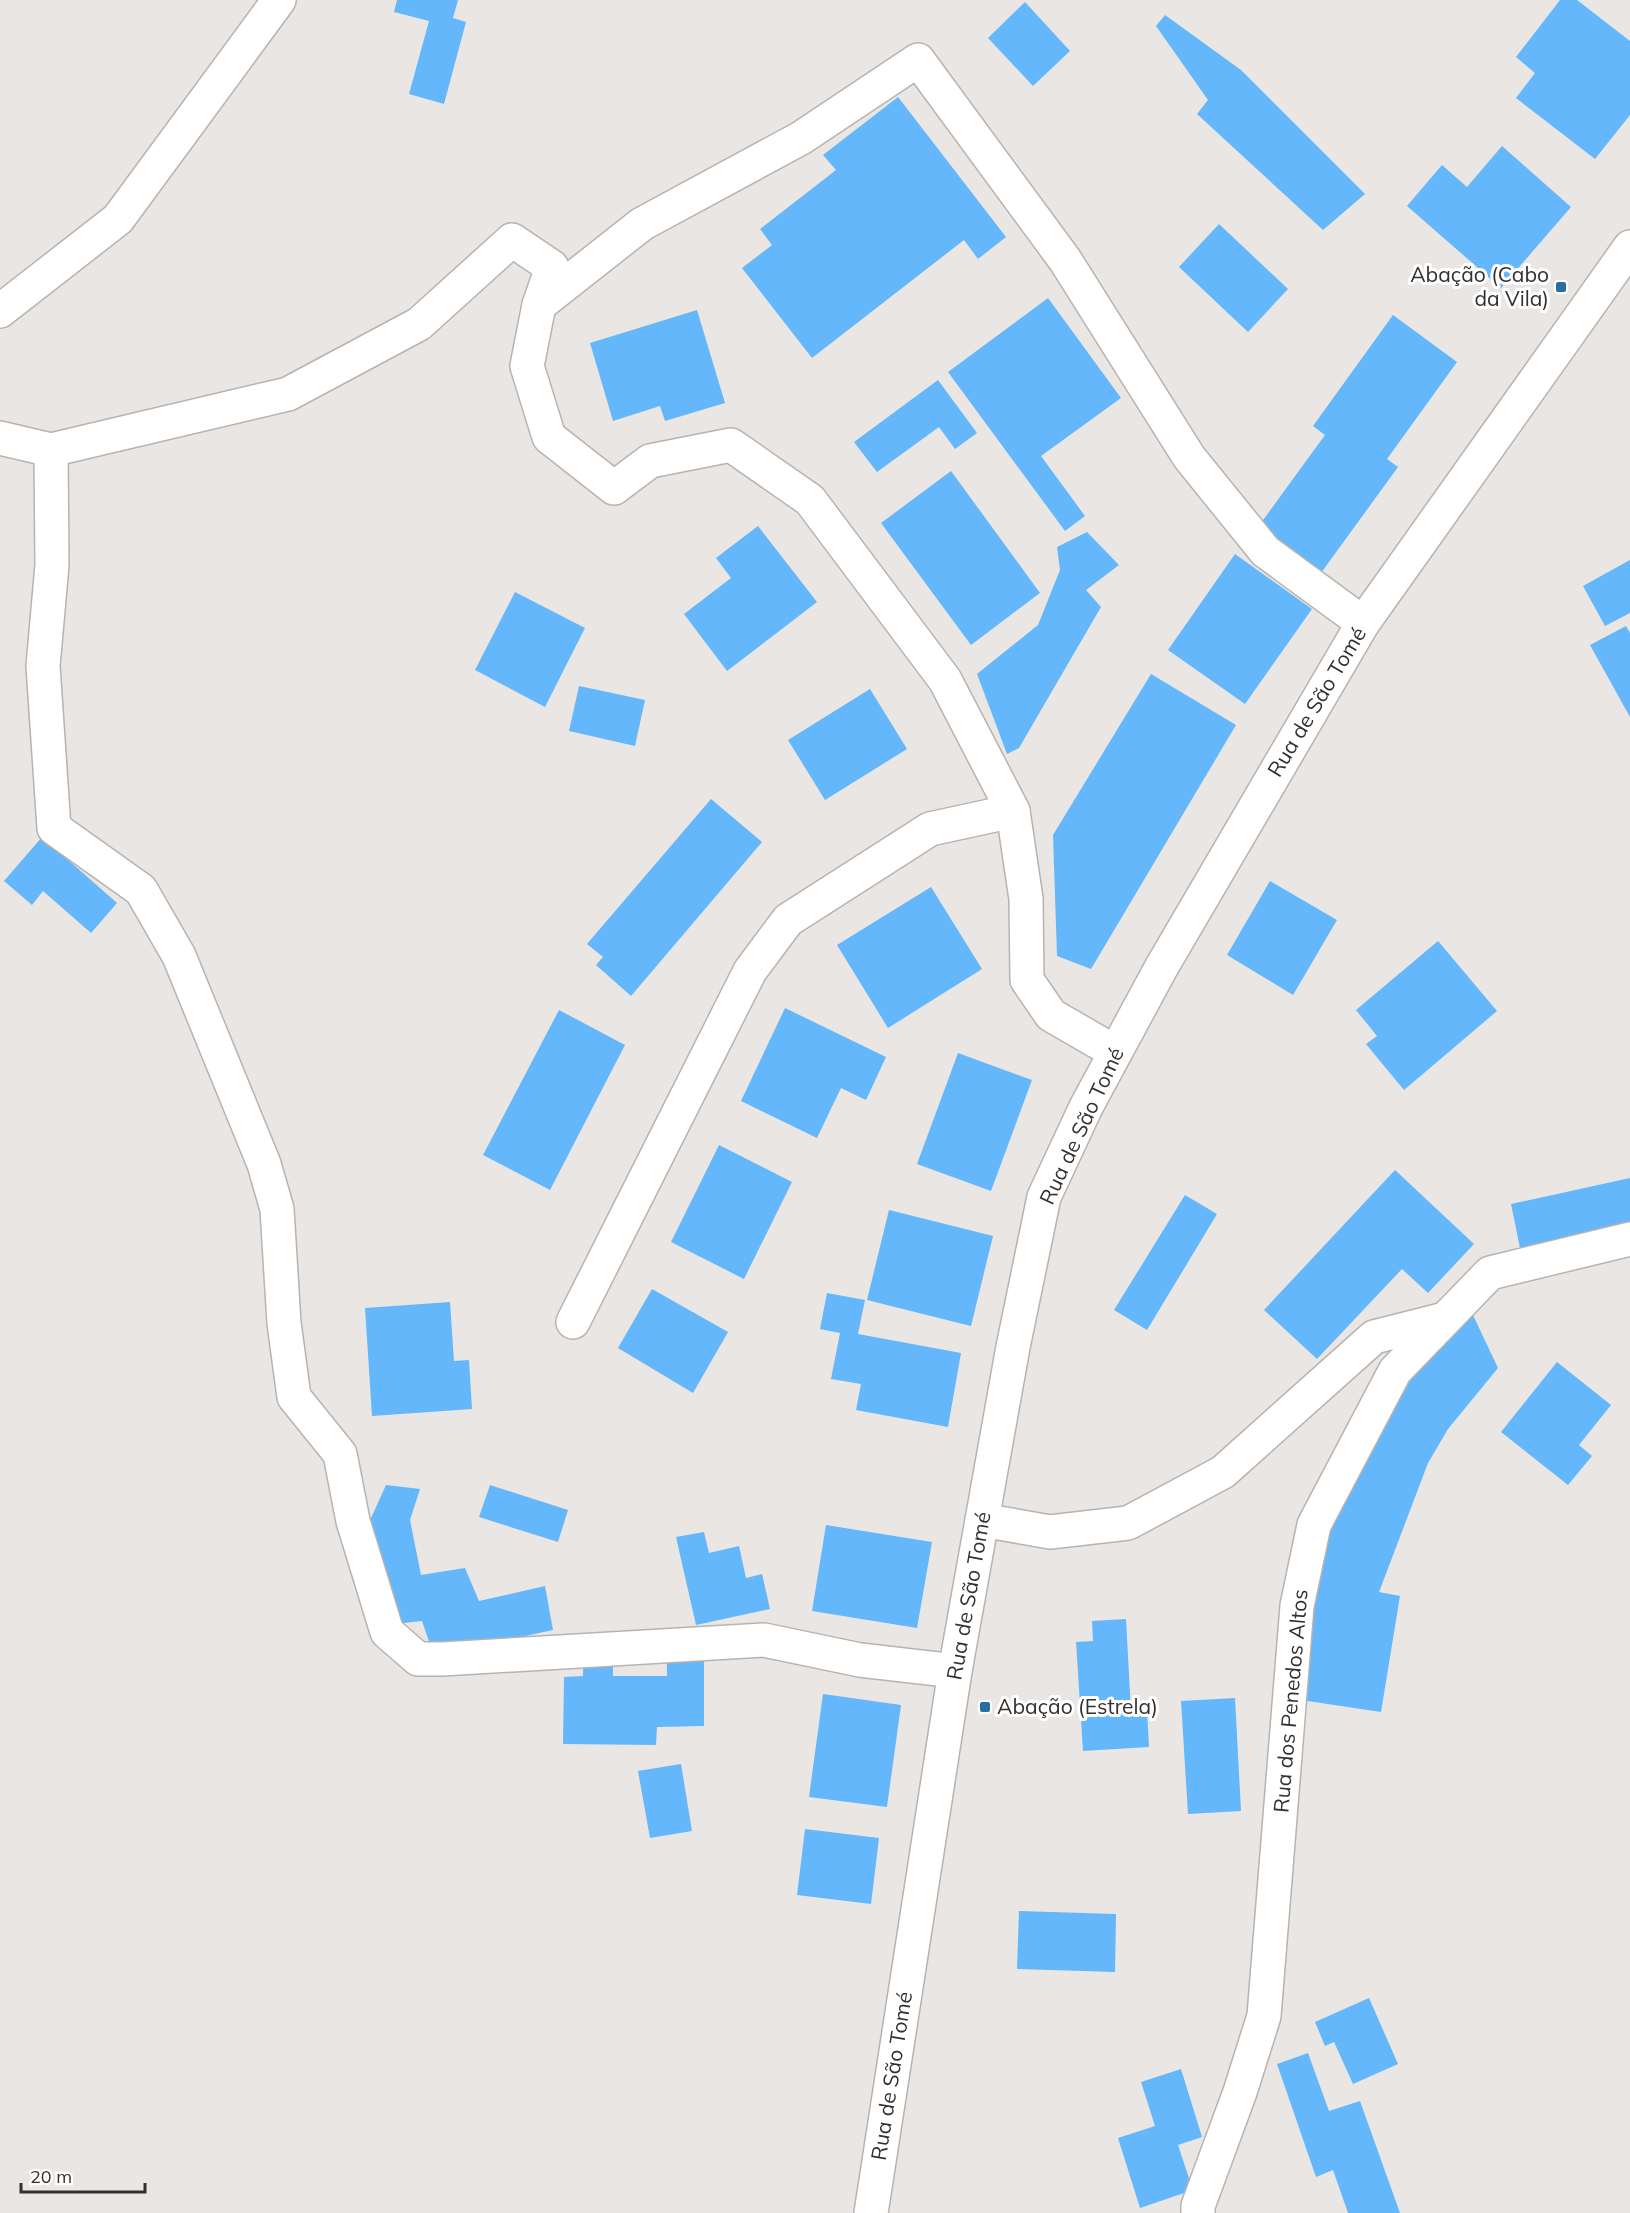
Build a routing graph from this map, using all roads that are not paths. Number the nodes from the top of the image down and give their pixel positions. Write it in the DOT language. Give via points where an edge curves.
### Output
graph roads {
  1 [pos="279,0"];
  2 [pos="1630,247"];
  3 [pos="540,305"];
  4 [pos="0,311"];
  5 [pos="0,438"];
  6 [pos="51,450"];
  7 [pos="1363,623"];
  8 [pos="1013,811"];
  9 [pos="1116,1052"];
  10 [pos="1630,1239"];
  11 [pos="1445,1320"];
  12 [pos="573,1322"];
  13 [pos="982,1520"];
  14 [pos="955,1671"];
  15 [pos="872,2213"];
  16 [pos="1198,2213"];
  1 -- 4 [label="street" via="118,219"];
  2 -- 7 [label="street, Rua de São Tomé"];
  3 -- 6 [label="street" via="552,267 512,240 419,324 288,394"];
  3 -- 7 [label="street" via="642,224 801,138 918,60 1065,260 1189,457 1265,551"];
  3 -- 8 [label="street" via="526,366 549,437 614,489 650,461 730,446 810,500 945,680"];
  5 -- 6 [label="street"];
  6 -- 14 [label="street" via="52,565 43,666 54,828 141,890 179,956 264,1164 277,1209 284,1323 294,1397 340,1454 353,1521 387,1632 418,1659 764,1640 860,1660"];
  7 -- 9 [label="street, Rua de São Tomé"];
  8 -- 9 [label="street" via="1026,899 1027,980 1051,1015"];
  8 -- 12 [label="street" via="930,829 788,920 750,971"];
  9 -- 13 [label="street, Rua de São Tomé" via="1044,1197"];
  10 -- 11 [label="street, Rua dos Penedos Altos" via="1490,1273"];
  11 -- 13 [label="street" via="1374,1337 1223,1472 1128,1523 1050,1532"];
  11 -- 16 [label="street, Rua dos Penedos Altos" via="1395,1371 1314,1525 1297,1606 1264,2016"];
  13 -- 14 [label="street, Rua de São Tomé"];
  14 -- 15 [label="street, Rua de São Tomé"];
}
